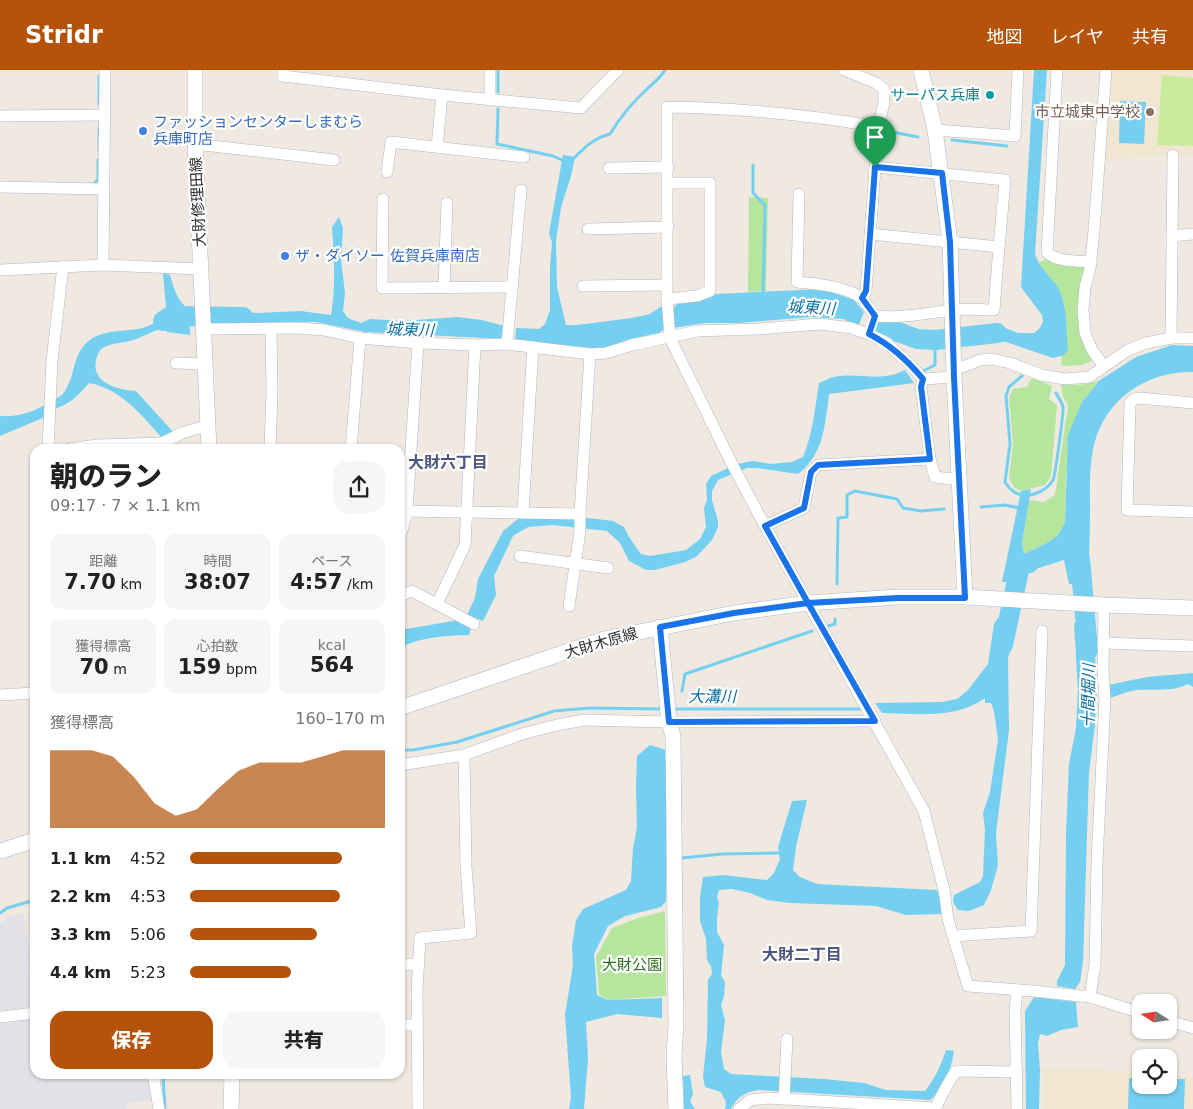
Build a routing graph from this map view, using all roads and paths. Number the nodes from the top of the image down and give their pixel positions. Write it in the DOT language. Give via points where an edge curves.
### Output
graph roads {
  1 [pos="105,70"];
  2 [pos="195,70"];
  3 [pos="283,70"];
  4 [pos="490,70"];
  5 [pos="618,70"];
  6 [pos="844,70"];
  7 [pos="921,70"];
  8 [pos="1018,70"];
  9 [pos="1058,70"];
  10 [pos="1106,70"];
  11 [pos="442,95"];
  12 [pos="490,100"];
  13 [pos="105,115"];
  14 [pos="0,116"];
  15 [pos="878,127"];
  16 [pos="936,130"];
  17 [pos="195,144"];
  18 [pos="437,147"];
  19 [pos="1173,155"];
  20 [pos="524,157"];
  21 [pos="334,160"];
  22 [pos="668,167"];
  23 [pos="875,167"];
  24 [pos="609,168"];
  25 [pos="387,172"];
  26 [pos="942,173"];
  27 [pos="668,183"];
  28 [pos="0,187"];
  29 [pos="104,189"];
  30 [pos="521,190"];
  31 [pos="799,194"];
  32 [pos="383,198"];
  33 [pos="447,203"];
  34 [pos="668,227"];
  35 [pos="588,229"];
  36 [pos="870,234"];
  37 [pos="1193,234"];
  38 [pos="1172,236"];
  39 [pos="950,242"];
  40 [pos="999,247"];
  41 [pos="1091,262"];
  42 [pos="103,265"];
  43 [pos="62,266"];
  44 [pos="201,269"];
  45 [pos="0,270"];
  46 [pos="667,285"];
  47 [pos="583,286"];
  48 [pos="444,287"];
  49 [pos="512,287"];
  50 [pos="862,298"];
  51 [pos="667,302"];
  52 [pos="953,315"];
  53 [pos="875,316"];
  54 [pos="204,329"];
  55 [pos="271,329"];
  56 [pos="869,334"];
  57 [pos="669,335"];
  58 [pos="360,338"];
  59 [pos="1171,338"];
  60 [pos="1193,338"];
  61 [pos="418,343"];
  62 [pos="506,344"];
  63 [pos="475,345"];
  64 [pos="533,347"];
  65 [pos="590,354"];
  66 [pos="176,363"];
  67 [pos="205,364"];
  68 [pos="1104,366"];
  69 [pos="954,368"];
  70 [pos="920,375"];
  71 [pos="1193,403"];
  72 [pos="208,425"];
  73 [pos="48,444"];
  74 [pos="130,444"];
  75 [pos="209,444"];
  76 [pos="270,444"];
  77 [pos="351,444"];
  78 [pos="930,459"];
  79 [pos="960,480"];
  80 [pos="405,499"];
  81 [pos="405,511"];
  82 [pos="466,512"];
  83 [pos="523,512"];
  84 [pos="1193,512"];
  85 [pos="580,514"];
  86 [pos="765,526"];
  87 [pos="520,556"];
  88 [pos="575,563"];
  89 [pos="608,568"];
  90 [pos="405,594"];
  91 [pos="965,598"];
  92 [pos="808,603"];
  93 [pos="437,604"];
  94 [pos="1104,605"];
  95 [pos="569,606"];
  96 [pos="1193,608"];
  97 [pos="474,624"];
  98 [pos="660,627"];
  99 [pos="1042,631"];
  100 [pos="1103,643"];
  101 [pos="1193,646"];
  102 [pos="30,693"];
  103 [pos="0,695"];
  104 [pos="405,706"];
  105 [pos="875,721"];
  106 [pos="669,722"];
  107 [pos="464,755"];
  108 [pos="405,764"];
  109 [pos="30,842"];
  110 [pos="0,852"];
  111 [pos="953,936"];
  112 [pos="418,964"];
  113 [pos="405,965"];
  114 [pos="1017,990"];
  115 [pos="1086,997"];
  116 [pos="1132,1010"];
  117 [pos="30,1014"];
  118 [pos="0,1017"];
  119 [pos="1178,1024"];
  120 [pos="405,1025"];
  121 [pos="417,1025"];
  122 [pos="1193,1028"];
  123 [pos="787,1039"];
  124 [pos="1017,1072"];
  125 [pos="154,1079"];
  126 [pos="232,1079"];
  127 [pos="784,1096"];
  128 [pos="853,1106"];
  129 [pos="938,1108"];
  130 [pos="159,1109"];
  131 [pos="231,1109"];
  132 [pos="418,1109"];
  133 [pos="676,1109"];
  134 [pos="739,1109"];
  135 [pos="1017,1109"];
  1 -- 13 [label="street"];
  2 -- 17 [label="street, 大財修理田線"];
  3 -- 11 [label="street" via="283,76"];
  4 -- 12 [label="street"];
  5 -- 12 [label="street" via="581,108"];
  6 -- 15 [label="street" via="884,89"];
  7 -- 16 [label="street"];
  8 -- 16 [label="street" via="1015,136"];
  9 -- 41 [label="street" via="1047,252 1059,258"];
  10 -- 41 [label="street"];
  11 -- 12 [label="street"];
  11 -- 18 [label="street"];
  13 -- 14 [label="street"];
  13 -- 29 [label="street"];
  15 -- 22 [label="street" via="714,108 667,107"];
  15 -- 23 [label="street"];
  16 -- 26 [label="street"];
  17 -- 21 [label="street"];
  17 -- 44 [label="street, 大財修理田線"];
  18 -- 20 [label="street"];
  18 -- 25 [label="street" via="391,142"];
  19 -- 38 [label="street"];
  22 -- 24 [label="street"];
  22 -- 27 [label="street"];
  23 -- 26 [label="street"];
  23 -- 36 [label="street"];
  26 -- 39 [label="street"];
  26 -- 40 [label="street" via="1005,180"];
  27 -- 34 [label="street"];
  27 -- 51 [label="street" via="710,183 710,291"];
  28 -- 29 [label="street"];
  29 -- 42 [label="street"];
  30 -- 49 [label="street"];
  31 -- 50 [label="street" via="797,282 821,284"];
  32 -- 48 [label="street" via="382,288"];
  33 -- 48 [label="street"];
  34 -- 35 [label="street"];
  34 -- 46 [label="street"];
  36 -- 39 [label="street"];
  36 -- 50 [label="street" via="866,291"];
  37 -- 38 [label="street"];
  38 -- 59 [label="street"];
  39 -- 40 [label="street"];
  39 -- 52 [label="street"];
  40 -- 52 [label="street" via="994,310 966,309"];
  41 -- 68 [label="street" via="1083,310 1085,333"];
  42 -- 43 [label="street"];
  42 -- 44 [label="street"];
  43 -- 45 [label="street"];
  43 -- 73 [label="street" via="52,361"];
  44 -- 54 [label="street, 大財修理田線"];
  46 -- 47 [label="street"];
  46 -- 51 [label="street"];
  48 -- 49 [label="street"];
  49 -- 62 [label="street"];
  50 -- 53 [label="street"];
  51 -- 57 [label="street"];
  52 -- 53 [label="street"];
  52 -- 69 [label="street"];
  53 -- 56 [label="street"];
  54 -- 55 [label="street"];
  54 -- 67 [label="street"];
  55 -- 58 [label="street" via="324,330"];
  55 -- 76 [label="street"];
  56 -- 57 [label="street" via="820,324"];
  56 -- 70 [label="street" via="887,343"];
  57 -- 65 [label="street" via="606,353"];
  57 -- 86 [label="street"];
  58 -- 61 [label="street"];
  58 -- 77 [label="street"];
  59 -- 60 [label="street"];
  59 -- 68 [label="street" via="1128,350"];
  61 -- 63 [label="street"];
  61 -- 80 [label="street"];
  62 -- 63 [label="street"];
  62 -- 64 [label="street"];
  63 -- 82 [label="street"];
  64 -- 65 [label="street"];
  64 -- 83 [label="street"];
  65 -- 85 [label="street"];
  66 -- 67 [label="street"];
  67 -- 72 [label="street"];
  68 -- 69 [label="street" via="1089,377 1066,379 1041,375 992,359"];
  69 -- 70 [label="street"];
  69 -- 79 [label="street"];
  70 -- 78 [label="street"];
  71 -- 84 [label="street" via="1139,398 1130,402 1127,510"];
  72 -- 74 [label="street" via="162,443"];
  72 -- 75 [label="street"];
  78 -- 79 [label="street" via="935,477"];
  78 -- 86 [label="street" via="818,465 811,472 804,508"];
  79 -- 91 [label="street"];
  81 -- 82 [label="street"];
  82 -- 83 [label="street"];
  82 -- 93 [label="street" via="465,545"];
  83 -- 85 [label="street"];
  85 -- 88 [label="street"];
  86 -- 92 [label="street"];
  87 -- 88 [label="street"];
  88 -- 89 [label="street"];
  88 -- 95 [label="street"];
  90 -- 93 [label="street" via="412,591"];
  91 -- 92 [label="street, 大財木原線"];
  91 -- 94 [label="street, 大財木原線"];
  92 -- 98 [label="street, 大財木原線"];
  92 -- 105 [label="street"];
  93 -- 97 [label="street"];
  94 -- 96 [label="street"];
  94 -- 100 [label="street"];
  98 -- 104 [label="street, 大財木原線" via="604,639"];
  98 -- 106 [label="street"];
  99 -- 111 [label="street" via="1031,931"];
  100 -- 101 [label="street"];
  100 -- 115 [label="street" via="1105,700 1096,965"];
  102 -- 103 [label="street"];
  105 -- 106 [label="street"];
  105 -- 111 [label="street" via="924,811"];
  106 -- 107 [label="street" via="584,720 522,734"];
  106 -- 133 [label="street" via="673,736"];
  107 -- 108 [label="street"];
  107 -- 112 [label="street" via="471,933 420,938"];
  109 -- 110 [label="street"];
  111 -- 114 [label="street" via="968,986"];
  112 -- 113 [label="street"];
  112 -- 121 [label="street"];
  114 -- 115 [label="street"];
  114 -- 124 [label="street"];
  115 -- 116 [label="street"];
  117 -- 118 [label="street"];
  119 -- 122 [label="street"];
  120 -- 121 [label="street"];
  121 -- 132 [label="street"];
  123 -- 127 [label="street"];
  124 -- 129 [label="street" via="956,1072 937,1101"];
  124 -- 135 [label="street"];
  125 -- 130 [label="street"];
  126 -- 131 [label="street"];
  127 -- 128 [label="street"];
  127 -- 134 [label="street" via="750,1100"];
  128 -- 129 [label="street"];
}
